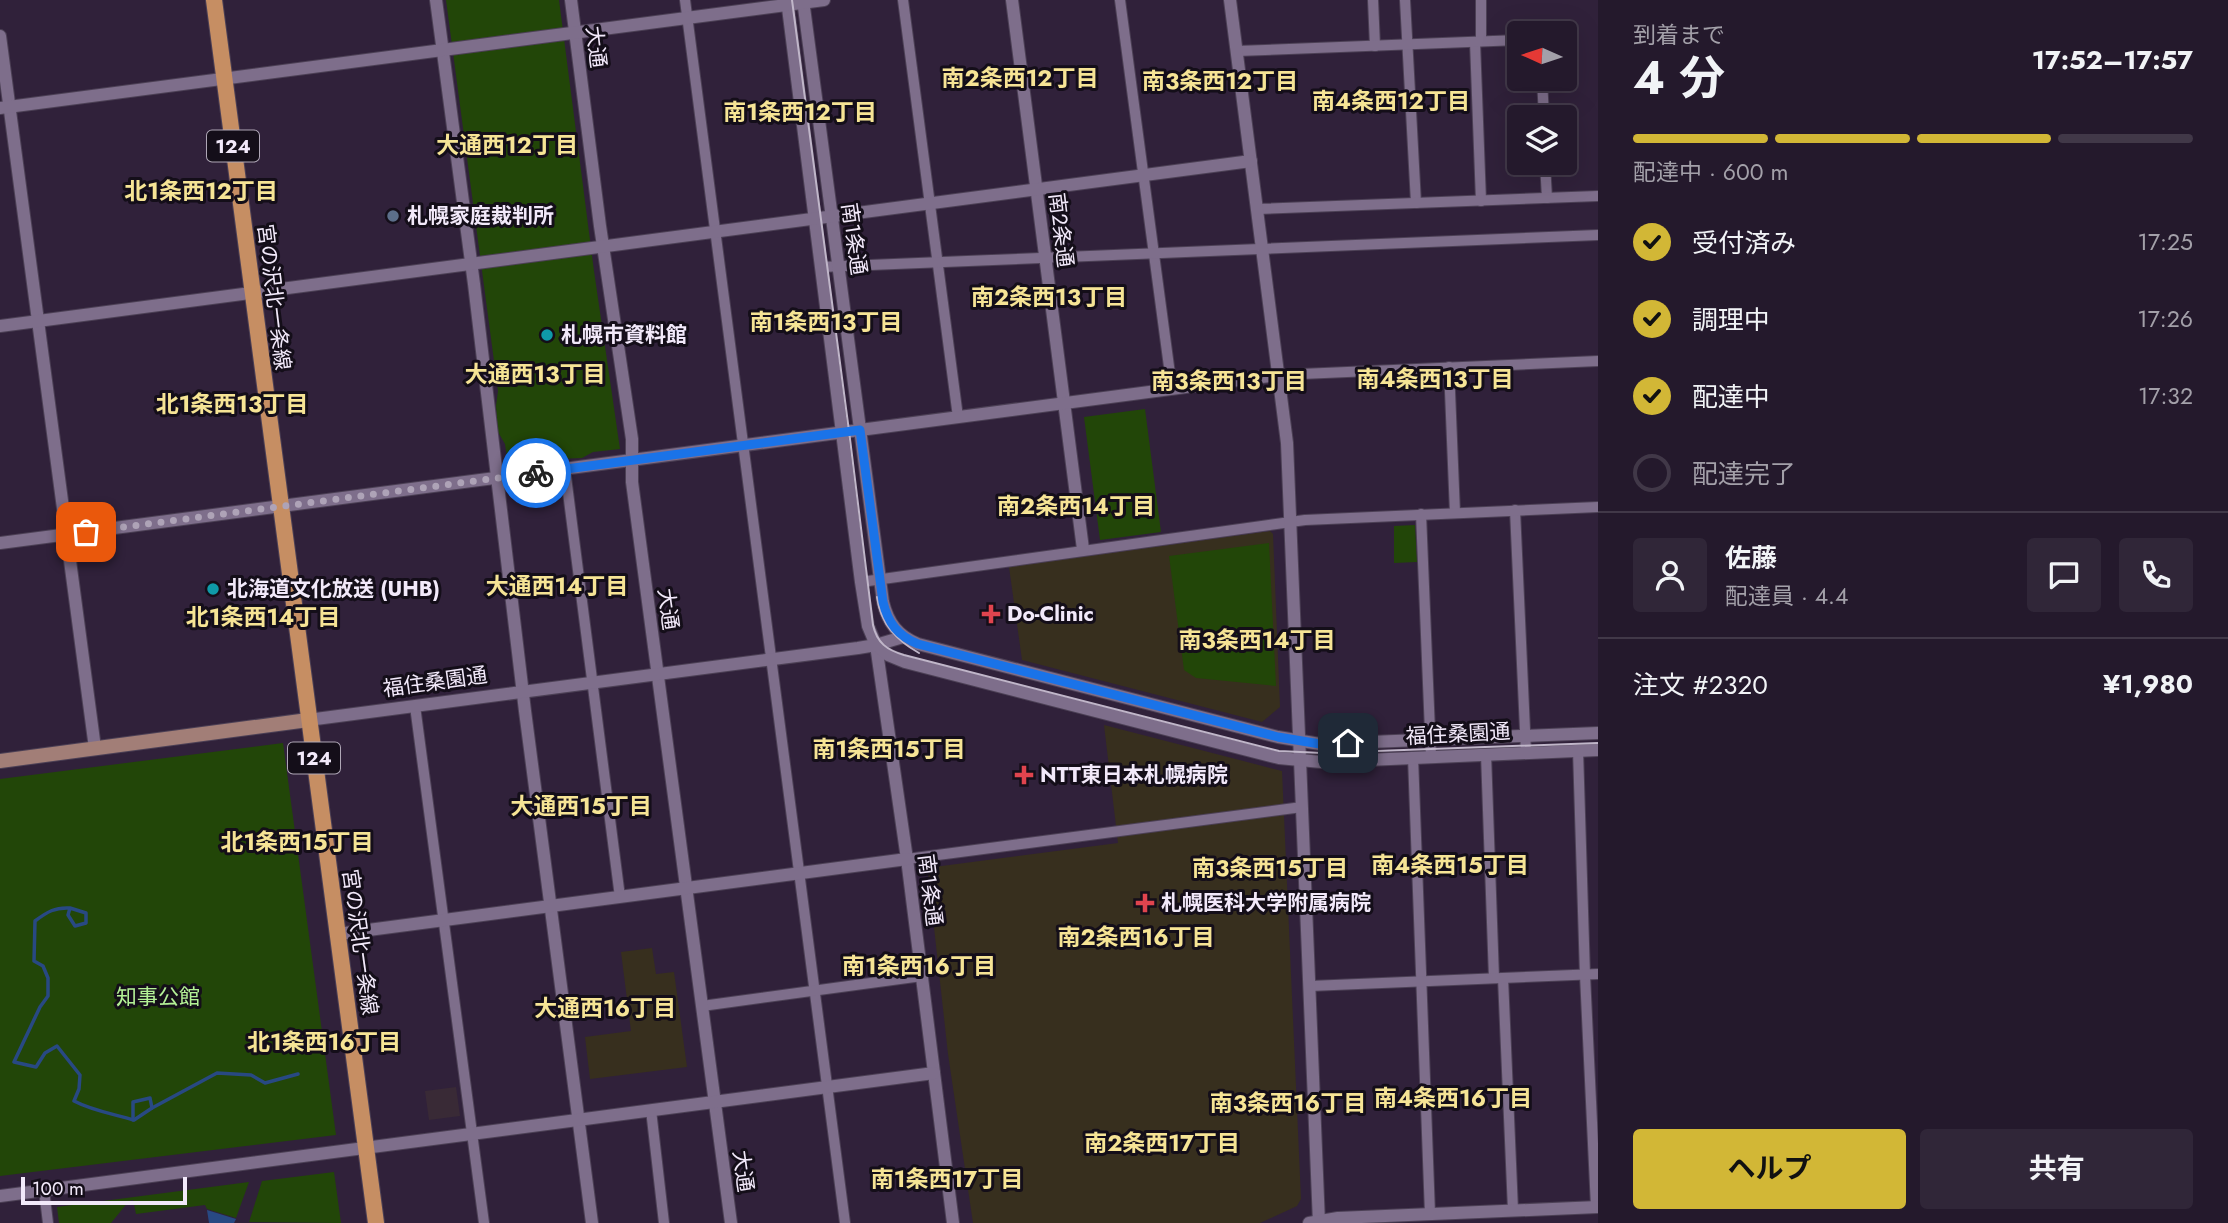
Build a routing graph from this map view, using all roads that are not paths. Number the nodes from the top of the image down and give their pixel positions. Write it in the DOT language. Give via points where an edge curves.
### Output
graph roads {
  1 [pos="214,0"];
  2 [pos="436,0"];
  3 [pos="571,0"];
  4 [pos="685,0"];
  5 [pos="824,0"];
  6 [pos="903,0"];
  7 [pos="1012,0"];
  8 [pos="1120,0"];
  9 [pos="1230,0"];
  10 [pos="1373,0"];
  11 [pos="1405,0"];
  12 [pos="1481,0"];
  13 [pos="803,1"];
  14 [pos="787,2"];
  15 [pos="687,18"];
  16 [pos="575,33"];
  17 [pos="0,36"];
  18 [pos="1507,40"];
  19 [pos="1478,41"];
  20 [pos="1407,44"];
  21 [pos="1375,46"];
  22 [pos="443,50"];
  23 [pos="1237,51"];
  24 [pos="224,79"];
  25 [pos="5,108"];
  26 [pos="1251,161"];
  27 [pos="1144,175"];
  28 [pos="1546,175"];
  29 [pos="1037,189"];
  30 [pos="1598,196"];
  31 [pos="1547,198"];
  32 [pos="1481,201"];
  33 [pos="929,203"];
  34 [pos="1416,203"];
  35 [pos="1257,209"];
  36 [pos="831,216"];
  37 [pos="815,218"];
  38 [pos="715,232"];
  39 [pos="1598,235"];
  40 [pos="604,246"];
  41 [pos="1262,248"];
  42 [pos="1154,253"];
  43 [pos="1045,257"];
  44 [pos="937,262"];
  45 [pos="471,264"];
  46 [pos="838,266"];
  47 [pos="821,267"];
  48 [pos="252,293"];
  49 [pos="38,321"];
  50 [pos="0,326"];
  51 [pos="1598,361"];
  52 [pos="1449,367"];
  53 [pos="1278,375"];
  54 [pos="1172,389"];
  55 [pos="1065,403"];
  56 [pos="958,417"];
  57 [pos="860,430"];
  58 [pos="842,432"];
  59 [pos="743,445"];
  60 [pos="631,460"];
  61 [pos="565,469"];
  62 [pos="496,478"];
  63 [pos="280,507"];
  64 [pos="1598,507"];
  65 [pos="1516,510"];
  66 [pos="1455,513"];
  67 [pos="1421,514"];
  68 [pos="1290,521"];
  69 [pos="66,535"];
  70 [pos="0,543"];
  71 [pos="1083,549"];
  72 [pos="879,579"];
  73 [pos="861,582"];
  74 [pos="889,621"];
  75 [pos="903,637"];
  76 [pos="876,645"];
  77 [pos="772,659"];
  78 [pos="657,674"];
  79 [pos="593,683"];
  80 [pos="522,692"];
  81 [pos="415,706"];
  82 [pos="308,720"];
  83 [pos="1598,733"];
  84 [pos="1525,736"];
  85 [pos="1431,740"];
  86 [pos="1299,741"];
  87 [pos="95,748"];
  88 [pos="1578,750"];
  89 [pos="1598,750"];
  90 [pos="1526,752"];
  91 [pos="1486,754"];
  92 [pos="1431,756"];
  93 [pos="1413,757"];
  94 [pos="1300,760"];
  95 [pos="0,761"];
  96 [pos="1302,807"];
  97 [pos="907,859"];
  98 [pos="799,873"];
  99 [pos="686,888"];
  100 [pos="620,897"];
  101 [pos="551,906"];
  102 [pos="444,920"];
  103 [pos="338,934"];
  104 [pos="1598,974"];
  105 [pos="1585,975"];
  106 [pos="922,976"];
  107 [pos="1499,978"];
  108 [pos="1421,982"];
  109 [pos="1310,986"];
  110 [pos="814,990"];
  111 [pos="702,1006"];
  112 [pos="934,1073"];
  113 [pos="828,1087"];
  114 [pos="714,1101"];
  115 [pos="650,1110"];
  116 [pos="579,1120"];
  117 [pos="472,1134"];
  118 [pos="366,1148"];
  119 [pos="44,1190"];
  120 [pos="0,1196"];
  121 [pos="1597,1207"];
  122 [pos="1513,1210"];
  123 [pos="1430,1214"];
  124 [pos="1315,1222"];
  125 [pos="48,1223"];
  126 [pos="376,1223"];
  127 [pos="484,1223"];
  128 [pos="592,1223"];
  129 [pos="664,1223"];
  130 [pos="731,1223"];
  131 [pos="845,1223"];
  132 [pos="953,1223"];
  1 -- 24 [label="main road, 宮の沢北一条線 / 124"];
  2 -- 22 [label="street"];
  3 -- 16 [label="street, 大通"];
  4 -- 15 [label="street"];
  5 -- 13 [label="street"];
  6 -- 33 [label="street"];
  7 -- 29 [label="street, 南2条通"];
  8 -- 27 [label="street"];
  9 -- 23 [label="street"];
  10 -- 21 [label="street"];
  11 -- 20 [label="street"];
  12 -- 19 [label="street"];
  13 -- 14 [label="street"];
  13 -- 36 [label="street, 南1条通"];
  14 -- 15 [label="street"];
  14 -- 37 [label="street, 南1条通"];
  15 -- 16 [label="street"];
  15 -- 38 [label="street"];
  16 -- 22 [label="street"];
  16 -- 40 [label="street, 大通"];
  17 -- 25 [label="street"];
  18 -- 19 [label="street"];
  19 -- 20 [label="street"];
  19 -- 32 [label="street"];
  20 -- 21 [label="street"];
  20 -- 34 [label="street"];
  21 -- 23 [label="street"];
  22 -- 24 [label="street"];
  22 -- 45 [label="street"];
  23 -- 26 [label="street"];
  24 -- 25 [label="street"];
  24 -- 48 [label="main road, 宮の沢北一条線 / 124"];
  25 -- 49 [label="street"];
  26 -- 27 [label="street"];
  26 -- 35 [label="street"];
  27 -- 29 [label="street"];
  27 -- 42 [label="street"];
  28 -- 31 [label="street"];
  29 -- 33 [label="street"];
  29 -- 43 [label="street, 南2条通"];
  30 -- 31 [label="street"];
  31 -- 32 [label="street"];
  32 -- 34 [label="street"];
  33 -- 36 [label="street"];
  33 -- 44 [label="street"];
  34 -- 35 [label="street"];
  35 -- 41 [label="street"];
  36 -- 37 [label="street"];
  36 -- 46 [label="street, 南1条通"];
  37 -- 38 [label="street"];
  37 -- 47 [label="street, 南1条通"];
  38 -- 40 [label="street"];
  38 -- 59 [label="street"];
  39 -- 41 [label="street"];
  40 -- 45 [label="street"];
  40 -- 60 [label="street, 大通" via="632,439"];
  41 -- 42 [label="street"];
  41 -- 53 [label="street"];
  42 -- 43 [label="street"];
  42 -- 54 [label="street"];
  43 -- 44 [label="street"];
  43 -- 55 [label="street, 南2条通"];
  44 -- 46 [label="street"];
  44 -- 56 [label="street"];
  45 -- 48 [label="street"];
  45 -- 62 [label="street"];
  46 -- 47 [label="street"];
  46 -- 57 [label="street, 南1条通"];
  47 -- 58 [label="street, 南1条通"];
  48 -- 49 [label="street"];
  48 -- 63 [label="main road, 宮の沢北一条線 / 124"];
  49 -- 50 [label="street"];
  49 -- 69 [label="street"];
  51 -- 52 [label="street"];
  52 -- 53 [label="street"];
  52 -- 66 [label="street"];
  53 -- 54 [label="street"];
  53 -- 68 [label="street"];
  54 -- 55 [label="street"];
  55 -- 56 [label="street"];
  55 -- 71 [label="street, 南2条通"];
  56 -- 57 [label="street"];
  57 -- 58 [label="street"];
  57 -- 72 [label="street, 南1条通"];
  58 -- 59 [label="street"];
  58 -- 73 [label="street, 南1条通"];
  59 -- 60 [label="street"];
  59 -- 77 [label="street"];
  60 -- 61 [label="street"];
  60 -- 78 [label="street, 大通"];
  61 -- 62 [label="street"];
  61 -- 79 [label="street"];
  62 -- 63 [label="street"];
  62 -- 80 [label="street"];
  63 -- 69 [label="street"];
  63 -- 82 [label="main road, 宮の沢北一条線 / 124"];
  64 -- 65 [label="street"];
  65 -- 66 [label="street"];
  65 -- 84 [label="street"];
  66 -- 67 [label="street"];
  67 -- 68 [label="street"];
  67 -- 85 [label="street"];
  68 -- 71 [label="street"];
  68 -- 86 [label="street"];
  69 -- 70 [label="street"];
  69 -- 87 [label="street"];
  71 -- 72 [label="street"];
  72 -- 73 [label="street"];
  72 -- 74 [label="street, 南1条通"];
  73 -- 76 [label="street, 南1条通"];
  74 -- 75 [label="street, 福住桑園通"];
  74 -- 76 [label="street"];
  75 -- 76 [label="street, 福住桑園通"];
  75 -- 86 [label="street, 福住桑園通"];
  76 -- 77 [label="street, 福住桑園通"];
  76 -- 94 [label="street, 福住桑園通" via="905,662"];
  76 -- 97 [label="street, 南1条通"];
  77 -- 78 [label="street, 福住桑園通"];
  77 -- 98 [label="street"];
  78 -- 79 [label="street, 福住桑園通"];
  78 -- 99 [label="street, 大通"];
  79 -- 80 [label="street, 福住桑園通"];
  79 -- 100 [label="street"];
  80 -- 81 [label="street, 福住桑園通"];
  80 -- 101 [label="street"];
  81 -- 82 [label="street, 福住桑園通"];
  81 -- 102 [label="street"];
  82 -- 87 [label="main road, 福住桑園通"];
  82 -- 103 [label="main road, 宮の沢北一条線 / 124"];
  83 -- 84 [label="street, 福住桑園通"];
  84 -- 85 [label="street, 福住桑園通"];
  84 -- 90 [label="street"];
  85 -- 86 [label="street, 福住桑園通"];
  85 -- 92 [label="street"];
  86 -- 94 [label="street"];
  87 -- 95 [label="main road, 福住桑園通"];
  88 -- 89 [label="street, 福住桑園通"];
  88 -- 90 [label="street, 福住桑園通"];
  88 -- 105 [label="street"];
  90 -- 91 [label="street, 福住桑園通"];
  91 -- 92 [label="street, 福住桑園通"];
  91 -- 107 [label="street"];
  92 -- 93 [label="street, 福住桑園通"];
  93 -- 94 [label="street, 福住桑園通"];
  93 -- 108 [label="street"];
  94 -- 96 [label="street"];
  96 -- 97 [label="street"];
  96 -- 109 [label="street"];
  97 -- 98 [label="street"];
  97 -- 106 [label="street, 南1条通"];
  98 -- 99 [label="street"];
  98 -- 110 [label="street"];
  99 -- 100 [label="street"];
  99 -- 111 [label="street, 大通"];
  100 -- 101 [label="street"];
  101 -- 102 [label="street"];
  101 -- 116 [label="street"];
  102 -- 103 [label="street"];
  102 -- 117 [label="street"];
  103 -- 118 [label="main road, 宮の沢北一条線 / 124"];
  104 -- 105 [label="street"];
  105 -- 107 [label="street"];
  105 -- 121 [label="street"];
  106 -- 110 [label="street"];
  106 -- 112 [label="street, 南1条通"];
  107 -- 108 [label="street"];
  107 -- 122 [label="street"];
  108 -- 109 [label="street"];
  108 -- 123 [label="street"];
  109 -- 124 [label="street"];
  110 -- 111 [label="street"];
  110 -- 113 [label="street"];
  111 -- 114 [label="street, 大通"];
  112 -- 113 [label="street"];
  112 -- 132 [label="street, 南1条通"];
  113 -- 114 [label="street"];
  113 -- 131 [label="street"];
  114 -- 115 [label="street"];
  114 -- 130 [label="street, 大通"];
  115 -- 116 [label="street"];
  115 -- 129 [label="street"];
  116 -- 117 [label="street"];
  116 -- 128 [label="street"];
  117 -- 118 [label="street"];
  117 -- 127 [label="street"];
  118 -- 119 [label="street"];
  118 -- 126 [label="main road, 宮の沢北一条線 / 124"];
  119 -- 120 [label="street"];
  119 -- 125 [label="street"];
  121 -- 122 [label="street"];
  122 -- 123 [label="street"];
  123 -- 124 [label="street"];
}
